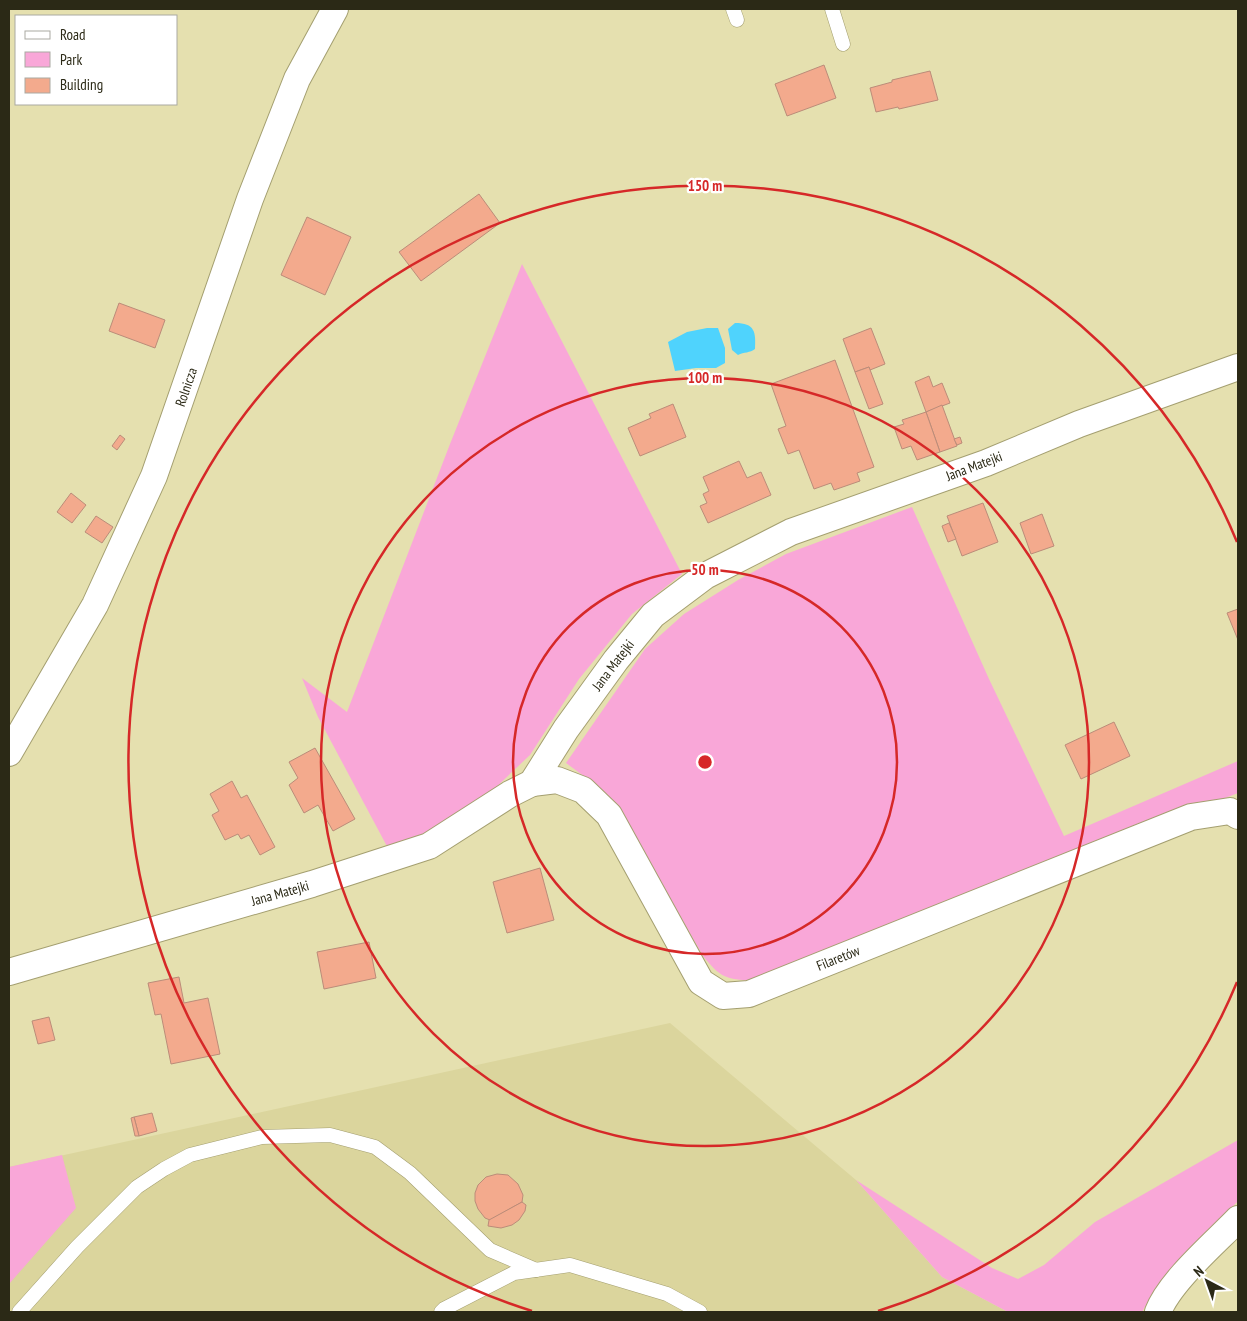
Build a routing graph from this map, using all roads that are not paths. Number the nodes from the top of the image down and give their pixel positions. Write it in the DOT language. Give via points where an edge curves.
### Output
graph roads {
  1 [pos="335,9"];
  2 [pos="832,9"];
  3 [pos="843,44"];
  4 [pos="1238,367"];
  5 [pos="9,753"];
  6 [pos="532,783"];
  7 [pos="1238,816"];
  8 [pos="9,972"];
  9 [pos="1238,1219"];
  10 [pos="536,1270"];
  11 [pos="19,1312"];
  12 [pos="441,1312"];
  13 [pos="700,1312"];
  14 [pos="1158,1312"];
  1 -- 5 [label="street, Rolnicza" via="297,79 250,199 154,476 95,605"];
  2 -- 3 [label="lane"];
  4 -- 6 [label="street, Jana Matejki" via="1079,424 986,463 791,532 705,576 653,616 622,652"];
  6 -- 7 [label="street, Filaretów" via="557,780 582,790 610,815 701,982 723,996 749,994 1191,817 1230,811"];
  6 -- 8 [label="street, Jana Matejki" via="430,846 312,884"];
  9 -- 14 [label="street" via="1190,1268"];
  10 -- 11 [label="lane" via="490,1250 410,1173 375,1147 330,1136 262,1137 190,1155 137,1187"];
  10 -- 12 [label="lane" via="514,1273"];
  10 -- 13 [label="lane" via="570,1265 667,1294"];
}
